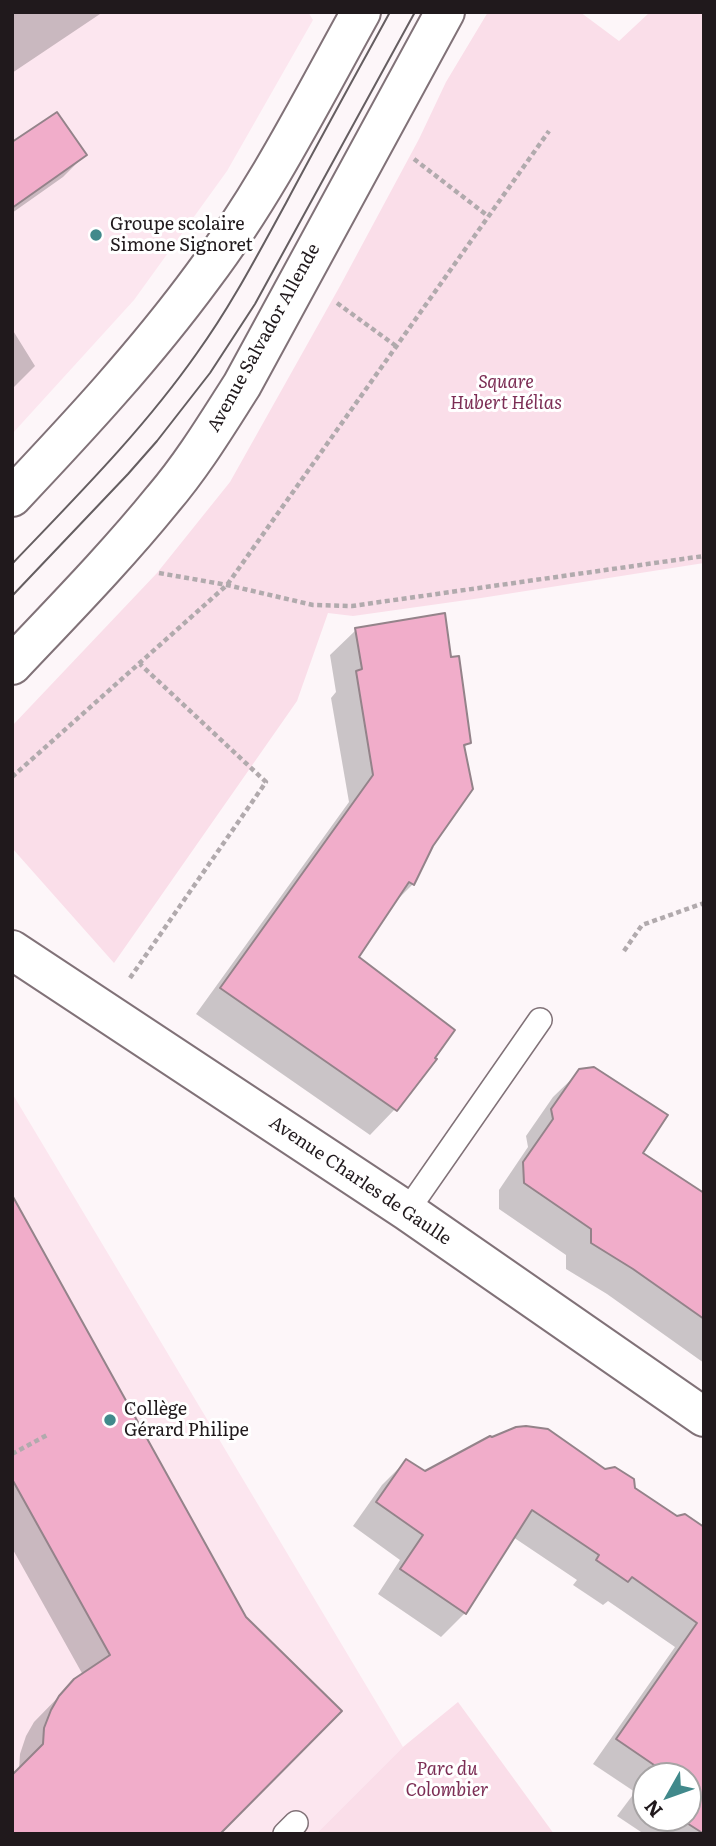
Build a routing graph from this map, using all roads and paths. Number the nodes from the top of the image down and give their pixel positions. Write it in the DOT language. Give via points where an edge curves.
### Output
graph roads {
  1 [pos="361,12"];
  2 [pos="445,12"];
  3 [pos="549,131"];
  4 [pos="379,132"];
  5 [pos="488,216"];
  6 [pos="300,276"];
  7 [pos="396,345"];
  8 [pos="12,496"];
  9 [pos="704,556"];
  10 [pos="165,574"];
  11 [pos="227,585"];
  12 [pos="139,664"];
  13 [pos="12,665"];
  14 [pos="12,777"];
  15 [pos="704,903"];
  16 [pos="12,950"];
  17 [pos="624,951"];
  18 [pos="105,1013"];
  19 [pos="540,1020"];
  20 [pos="407,1211"];
  21 [pos="704,1417"];
  22 [pos="49,1434"];
  23 [pos="12,1454"];
  1 -- 8 [label="street" via="282,156 205,275 90,415"];
  2 -- 4 [label="street, Avenue Salvador Allende"];
  3 -- 5 [label="path"];
  4 -- 5 [label="path"];
  4 -- 6 [label="street, Avenue Salvador Allende"];
  5 -- 7 [label="path"];
  6 -- 7 [label="path"];
  6 -- 13 [label="street, Avenue Salvador Allende" via="242,385 188,467"];
  7 -- 11 [label="path"];
  9 -- 11 [label="path" via="352,606 313,605"];
  10 -- 11 [label="path"];
  11 -- 12 [label="path"];
  12 -- 14 [label="path"];
  12 -- 18 [label="path" via="266,782"];
  15 -- 17 [label="path" via="642,925"];
  16 -- 18 [label="street, Avenue Charles de Gaulle"];
  18 -- 20 [label="street, Avenue Charles de Gaulle"];
  19 -- 20 [label="lane"];
  20 -- 21 [label="street, Avenue Charles de Gaulle"];
  22 -- 23 [label="path"];
}
